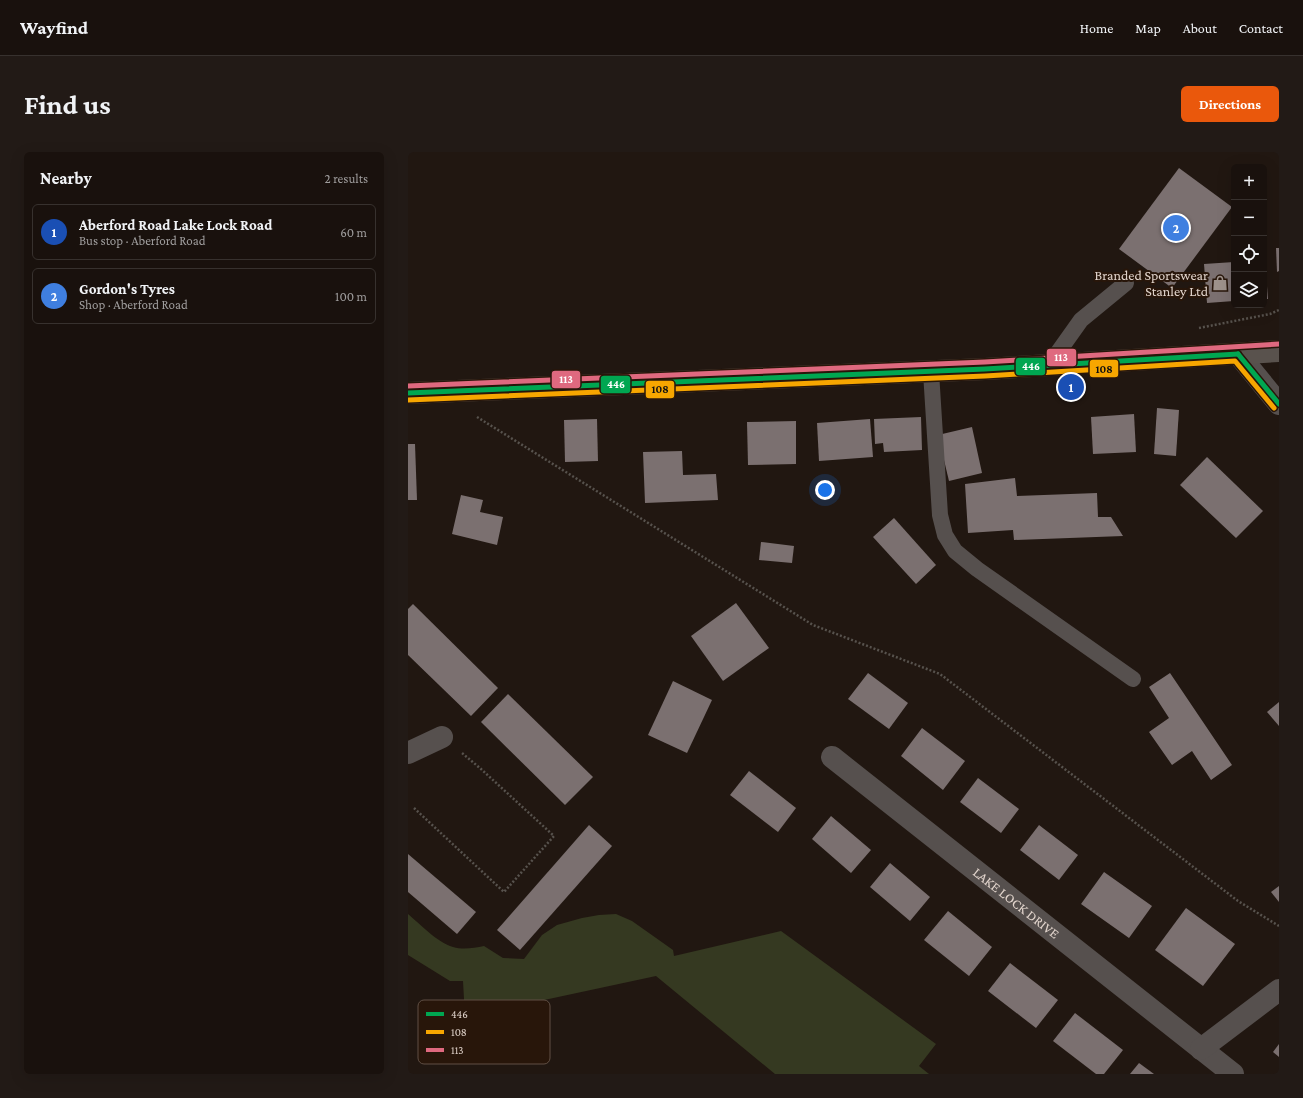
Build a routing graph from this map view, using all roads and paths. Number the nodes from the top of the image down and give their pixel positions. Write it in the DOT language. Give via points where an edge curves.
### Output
graph roads {
  1 [pos="1126,283"];
  2 [pos="1279,351"];
  3 [pos="1238,354"];
  4 [pos="1048,366"];
  5 [pos="931,372"];
  6 [pos="408,393"];
  7 [pos="1279,404"];
  8 [pos="477,417"];
  9 [pos="1133,679"];
  10 [pos="442,737"];
  11 [pos="408,753"];
  12 [pos="832,757"];
  13 [pos="414,808"];
  14 [pos="1279,926"];
  15 [pos="1279,990"];
  16 [pos="1201,1050"];
  17 [pos="1233,1074"];
  1 -- 4 [label="lane" via="1081,320"];
  2 -- 3 [label="main road"];
  3 -- 4 [label="main road"];
  3 -- 7 [label="street"];
  4 -- 5 [label="main road"];
  5 -- 6 [label="main road"];
  5 -- 9 [label="lane" via="940,515 945,535 955,551"];
  8 -- 14 [label="path" via="814,625 940,674 1238,902"];
  10 -- 11 [label="street"];
  10 -- 13 [label="path" via="554,836 504,892"];
  12 -- 16 [label="street, LAKE LOCK DRIVE"];
  15 -- 16 [label="street"];
  16 -- 17 [label="street, LAKE LOCK DRIVE"];
}
